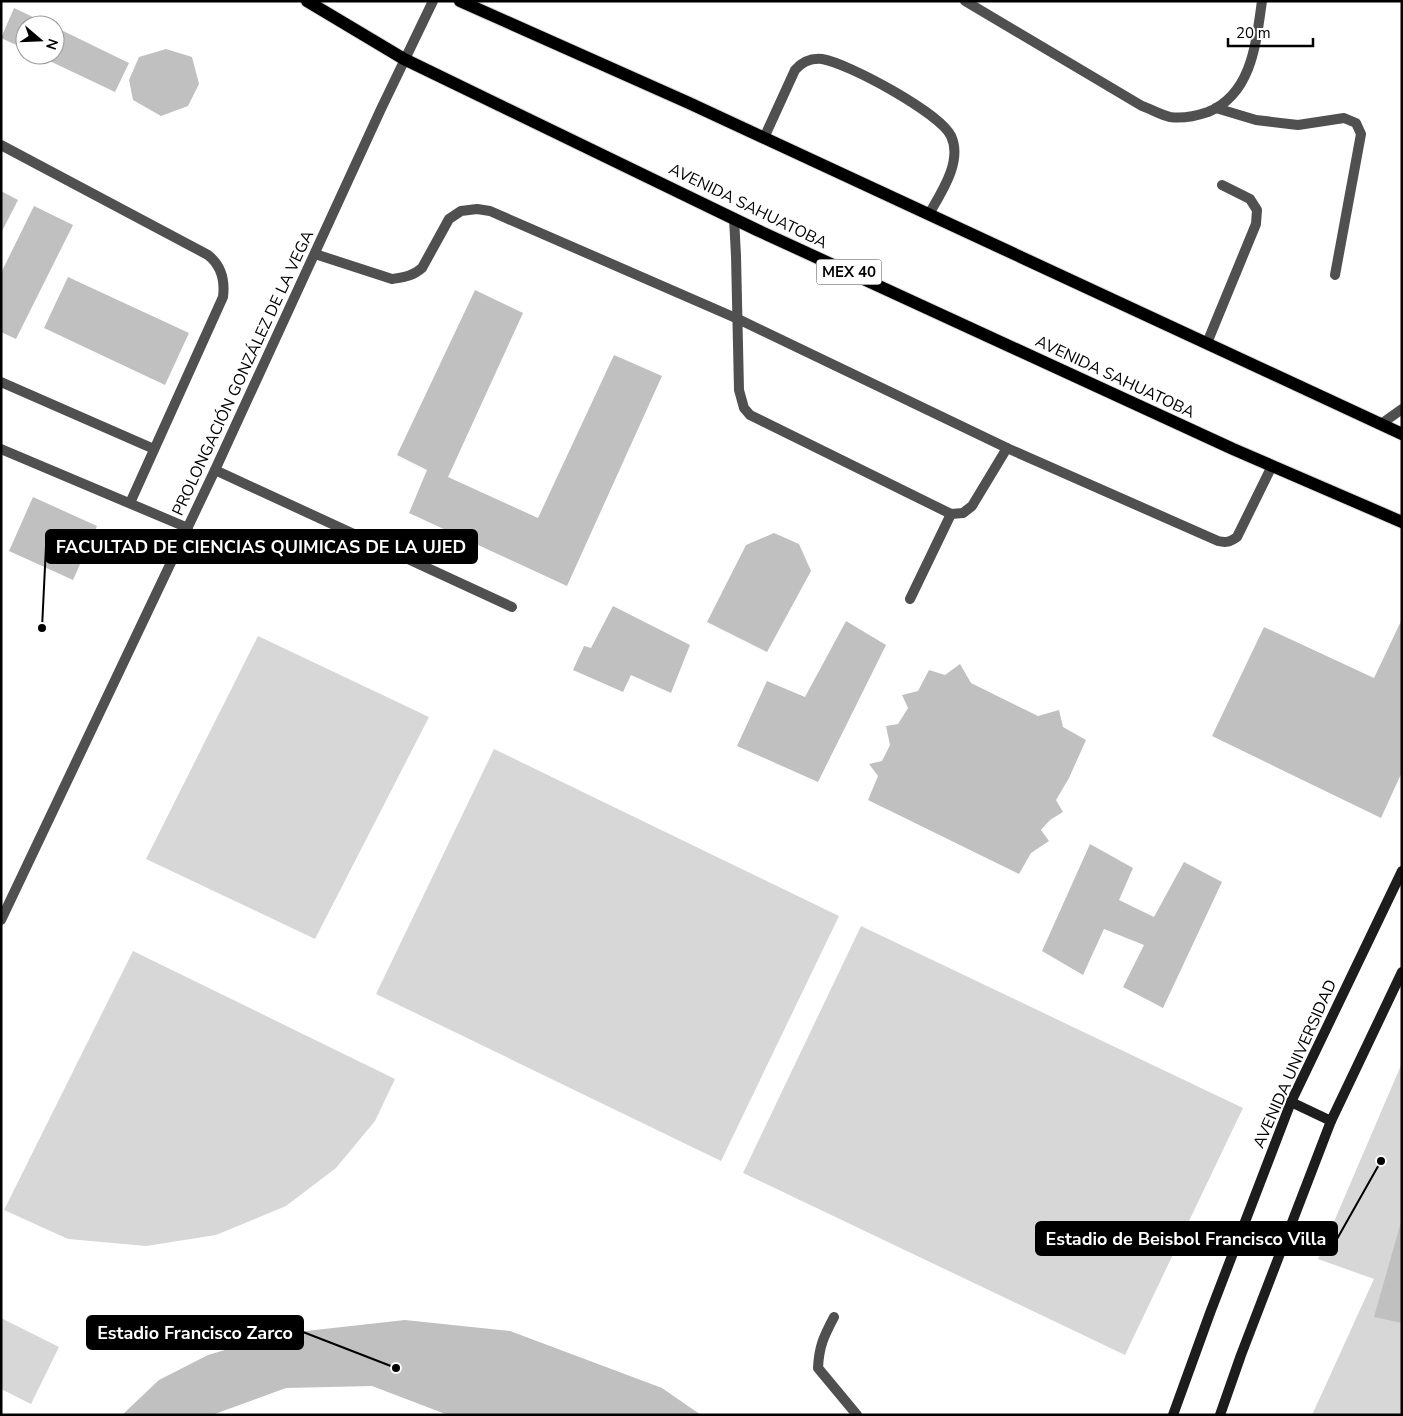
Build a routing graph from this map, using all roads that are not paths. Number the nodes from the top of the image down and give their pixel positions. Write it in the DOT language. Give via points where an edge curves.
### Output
graph roads {
  1 [pos="307,1"];
  2 [pos="433,1"];
  3 [pos="460,1"];
  4 [pos="965,1"];
  5 [pos="1262,1"];
  6 [pos="404,59"];
  7 [pos="1216,108"];
  8 [pos="764,138"];
  9 [pos="1,146"];
  10 [pos="1222,185"];
  11 [pos="929,214"];
  12 [pos="734,218"];
  13 [pos="315,254"];
  14 [pos="1335,275"];
  15 [pos="738,319"];
  16 [pos="1207,343"];
  17 [pos="1,382"];
  18 [pos="1402,409"];
  19 [pos="1381,424"];
  20 [pos="1402,434"];
  21 [pos="1007,448"];
  22 [pos="1,449"];
  23 [pos="154,449"];
  24 [pos="1272,466"];
  25 [pos="215,470"];
  26 [pos="130,503"];
  27 [pos="951,514"];
  28 [pos="1402,522"];
  29 [pos="188,528"];
  30 [pos="910,599"];
  31 [pos="512,606"];
  32 [pos="1402,871"];
  33 [pos="1,920"];
  34 [pos="1402,972"];
  35 [pos="1291,1102"];
  36 [pos="1331,1121"];
  37 [pos="834,1317"];
  38 [pos="857,1415"];
  39 [pos="1173,1415"];
  40 [pos="1220,1415"];
  1 -- 6 [label="main road, AVENIDA SAHUATOBA / MEX 40"];
  2 -- 6 [label="street, PROLONGACIÓN GONZÁLEZ DE LA VEGA"];
  3 -- 8 [label="main road"];
  4 -- 7 [label="street" via="1142,106 1170,117 1195,117"];
  5 -- 7 [label="street" via="1256,42 1244,78 1232,97"];
  6 -- 12 [label="main road, AVENIDA SAHUATOBA / MEX 40"];
  6 -- 13 [label="street, PROLONGACIÓN GONZÁLEZ DE LA VEGA"];
  7 -- 14 [label="street" via="1256,120 1298,125 1344,118 1356,123 1361,134"];
  8 -- 11 [label="main road"];
  8 -- 11 [label="street" via="801,63 822,59 849,68 900,94 942,125 951,137 954,162"];
  9 -- 23 [label="street" via="208,255 221,270 223,297"];
  10 -- 16 [label="street" via="1250,199 1257,210 1256,224"];
  11 -- 16 [label="main road"];
  12 -- 15 [label="street"];
  12 -- 24 [label="main road, AVENIDA SAHUATOBA / MEX 40"];
  13 -- 15 [label="street" via="392,279 405,277 422,268 449,219 461,211 477,209 490,211"];
  13 -- 25 [label="street, PROLONGACIÓN GONZÁLEZ DE LA VEGA"];
  15 -- 21 [label="street"];
  15 -- 27 [label="street" via="739,390 744,408 750,415"];
  16 -- 19 [label="main road"];
  17 -- 23 [label="street"];
  18 -- 19 [label="street"];
  19 -- 20 [label="main road"];
  21 -- 24 [label="street" via="1225,542 1237,537"];
  21 -- 27 [label="street" via="972,506"];
  22 -- 26 [label="street"];
  23 -- 26 [label="street"];
  24 -- 28 [label="main road, AVENIDA SAHUATOBA / MEX 40"];
  25 -- 29 [label="street, PROLONGACIÓN GONZÁLEZ DE LA VEGA"];
  25 -- 31 [label="street"];
  26 -- 29 [label="street"];
  27 -- 30 [label="street"];
  29 -- 33 [label="street, PROLONGACIÓN GONZÁLEZ DE LA VEGA"];
  32 -- 35 [label="street, AVENIDA UNIVERSIDAD"];
  34 -- 36 [label="street"];
  35 -- 36 [label="street"];
  35 -- 39 [label="street, AVENIDA UNIVERSIDAD"];
  36 -- 40 [label="street"];
  37 -- 38 [label="street" via="818,1351 818,1368"];
}
